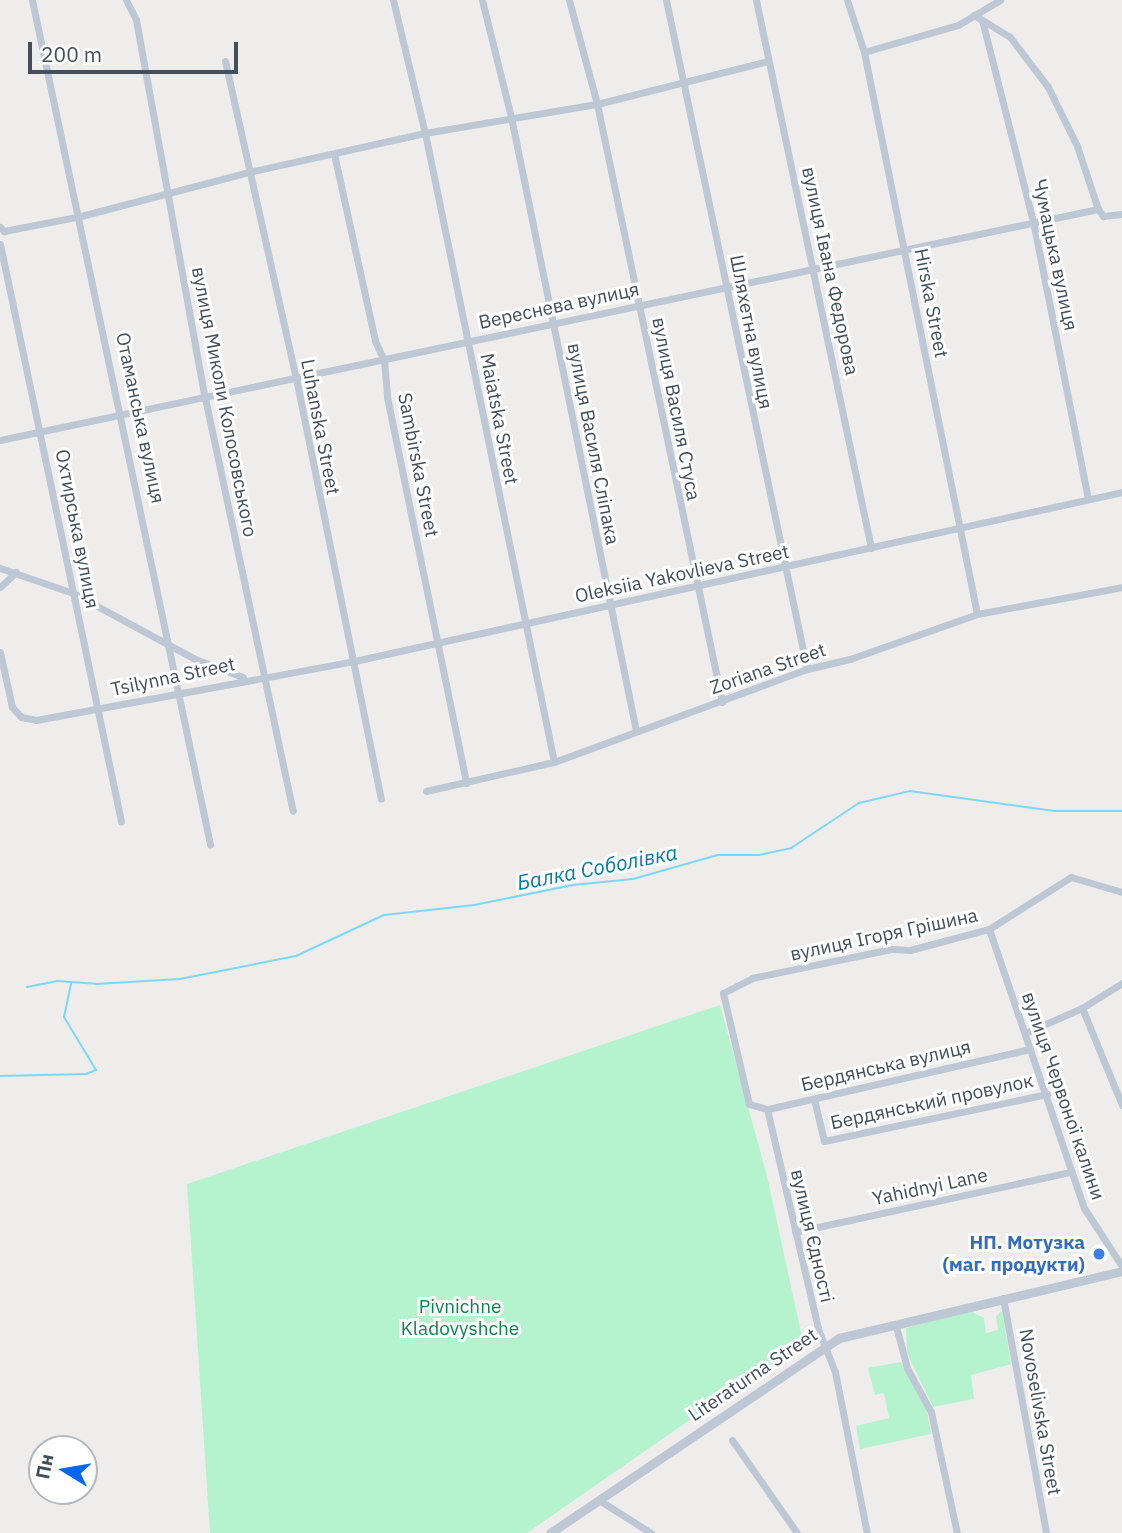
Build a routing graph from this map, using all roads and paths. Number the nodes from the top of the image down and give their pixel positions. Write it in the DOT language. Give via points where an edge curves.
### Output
graph roads {
  1 [pos="33,0"];
  2 [pos="126,0"];
  3 [pos="393,0"];
  4 [pos="482,0"];
  5 [pos="569,0"];
  6 [pos="667,0"];
  7 [pos="756,0"];
  8 [pos="847,0"];
  9 [pos="1000,0"];
  10 [pos="974,15"];
  11 [pos="982,20"];
  12 [pos="864,52"];
  13 [pos="225,61"];
  14 [pos="768,61"];
  15 [pos="684,81"];
  16 [pos="597,104"];
  17 [pos="511,117"];
  18 [pos="425,133"];
  19 [pos="334,154"];
  20 [pos="249,172"];
  21 [pos="166,191"];
  22 [pos="1098,209"];
  23 [pos="1122,214"];
  24 [pos="81,216"];
  25 [pos="1034,226"];
  26 [pos="0,227"];
  27 [pos="0,244"];
  28 [pos="905,251"];
  29 [pos="814,270"];
  30 [pos="726,288"];
  31 [pos="640,306"];
  32 [pos="553,324"];
  33 [pos="468,342"];
  34 [pos="384,360"];
  35 [pos="296,378"];
  36 [pos="205,398"];
  37 [pos="123,415"];
  38 [pos="42,433"];
  39 [pos="0,440"];
  40 [pos="1122,492"];
  41 [pos="1088,499"];
  42 [pos="961,529"];
  43 [pos="871,548"];
  44 [pos="0,568"];
  45 [pos="782,569"];
  46 [pos="16,572"];
  47 [pos="0,587"];
  48 [pos="696,587"];
  49 [pos="1122,587"];
  50 [pos="73,593"];
  51 [pos="609,606"];
  52 [pos="978,614"];
  53 [pos="523,624"];
  54 [pos="436,641"];
  55 [pos="170,646"];
  56 [pos="0,652"];
  57 [pos="350,662"];
  58 [pos="807,669"];
  59 [pos="265,675"];
  60 [pos="247,678"];
  61 [pos="178,692"];
  62 [pos="722,702"];
  63 [pos="99,709"];
  64 [pos="636,731"];
  65 [pos="554,762"];
  66 [pos="466,783"];
  67 [pos="426,791"];
  68 [pos="380,799"];
  69 [pos="293,811"];
  70 [pos="121,821"];
  71 [pos="210,844"];
  72 [pos="1122,892"];
  73 [pos="989,929"];
  74 [pos="1122,983"];
  75 [pos="1082,1008"];
  76 [pos="1024,1033"];
  77 [pos="1030,1049"];
  78 [pos="1047,1094"];
  79 [pos="814,1099"];
  80 [pos="749,1104"];
  81 [pos="1122,1105"];
  82 [pos="767,1109"];
  83 [pos="1072,1172"];
  84 [pos="795,1232"];
  85 [pos="1122,1268"];
  86 [pos="1003,1298"];
  87 [pos="896,1326"];
  88 [pos="826,1346"];
  89 [pos="732,1440"];
  90 [pos="599,1500"];
  91 [pos="550,1533"];
  92 [pos="651,1533"];
  93 [pos="797,1533"];
  94 [pos="867,1533"];
  95 [pos="957,1533"];
  96 [pos="1046,1533"];
  1 -- 24 [label="street, Отаманська вулиця"];
  2 -- 21 [label="street, вулиця Миколи Колосовського" via="135,20"];
  3 -- 18 [label="street, Maiatska Street"];
  4 -- 17 [label="street, вулиця Василя Сліпака"];
  5 -- 16 [label="street, вулиця Василя Стуса"];
  6 -- 15 [label="street, Шляхетна вулиця"];
  7 -- 14 [label="street, вулиця Івана Федорова"];
  8 -- 12 [label="street, Hirska Street"];
  9 -- 10 [label="street"];
  10 -- 11 [label="street"];
  10 -- 12 [label="street" via="958,25"];
  11 -- 22 [label="street" via="1010,37 1048,87 1077,146"];
  11 -- 25 [label="street, Чумацька вулиця"];
  12 -- 28 [label="street, Hirska Street"];
  13 -- 20 [label="street, Luhanska Street"];
  14 -- 15 [label="street"];
  14 -- 29 [label="street, вулиця Івана Федорова"];
  15 -- 16 [label="street"];
  15 -- 30 [label="street, Шляхетна вулиця"];
  16 -- 17 [label="street"];
  16 -- 31 [label="street, вулиця Василя Стуса"];
  17 -- 18 [label="street"];
  17 -- 32 [label="street, вулиця Василя Сліпака"];
  18 -- 19 [label="street"];
  18 -- 33 [label="street, Maiatska Street"];
  19 -- 20 [label="street"];
  19 -- 34 [label="street, Sambirska Street" via="375,341"];
  20 -- 21 [label="street"];
  20 -- 35 [label="street, Luhanska Street"];
  21 -- 24 [label="street"];
  21 -- 36 [label="street, вулиця Миколи Колосовського"];
  22 -- 23 [label="street, Вереснева вулиця" via="1103,216"];
  22 -- 25 [label="street, Вереснева вулиця"];
  24 -- 26 [label="street" via="4,231"];
  24 -- 37 [label="street, Отаманська вулиця"];
  25 -- 28 [label="street, Вереснева вулиця"];
  25 -- 41 [label="street, Чумацька вулиця"];
  27 -- 38 [label="street, Охтирська вулиця"];
  28 -- 29 [label="street, Вереснева вулиця"];
  28 -- 42 [label="street, Hirska Street"];
  29 -- 30 [label="street, Вереснева вулиця"];
  29 -- 43 [label="street, вулиця Івана Федорова"];
  30 -- 31 [label="street, Вереснева вулиця"];
  30 -- 45 [label="street, Шляхетна вулиця"];
  31 -- 32 [label="street, Вереснева вулиця"];
  31 -- 48 [label="street, вулиця Василя Стуса"];
  32 -- 33 [label="street, Вереснева вулиця"];
  32 -- 51 [label="street, вулиця Василя Сліпака"];
  33 -- 34 [label="street, Вереснева вулиця"];
  33 -- 53 [label="street, Maiatska Street"];
  34 -- 35 [label="street, Вереснева вулиця"];
  34 -- 54 [label="street, Sambirska Street" via="387,397"];
  35 -- 36 [label="street, Вереснева вулиця"];
  35 -- 57 [label="street, Luhanska Street"];
  36 -- 37 [label="street, Вереснева вулиця"];
  36 -- 59 [label="street, вулиця Миколи Колосовського"];
  37 -- 38 [label="street, Вереснева вулиця"];
  37 -- 55 [label="street, Отаманська вулиця"];
  38 -- 39 [label="street, Вереснева вулиця"];
  38 -- 50 [label="street, Охтирська вулиця"];
  40 -- 41 [label="street, Oleksiia Yakovlieva Street"];
  41 -- 42 [label="street, Oleksiia Yakovlieva Street"];
  42 -- 43 [label="street, Oleksiia Yakovlieva Street"];
  42 -- 52 [label="street, Hirska Street"];
  43 -- 45 [label="street, Oleksiia Yakovlieva Street"];
  44 -- 46 [label="street, Tsilynna Street"];
  45 -- 48 [label="street, Oleksiia Yakovlieva Street"];
  45 -- 58 [label="street, Шляхетна вулиця"];
  46 -- 47 [label="street"];
  46 -- 50 [label="street, Tsilynna Street"];
  48 -- 51 [label="street, Oleksiia Yakovlieva Street"];
  48 -- 62 [label="street, вулиця Василя Стуса"];
  49 -- 52 [label="street, Zoriana Street"];
  50 -- 55 [label="street, Tsilynna Street"];
  50 -- 63 [label="street, Охтирська вулиця"];
  51 -- 53 [label="street, Oleksiia Yakovlieva Street"];
  51 -- 64 [label="street, вулиця Василя Сліпака"];
  52 -- 58 [label="street, Zoriana Street" via="884,648"];
  53 -- 54 [label="street, Oleksiia Yakovlieva Street"];
  53 -- 65 [label="street, Maiatska Street"];
  54 -- 57 [label="street, Oleksiia Yakovlieva Street"];
  54 -- 66 [label="street, Sambirska Street"];
  55 -- 60 [label="street, Tsilynna Street" via="225,673"];
  55 -- 61 [label="street, Отаманська вулиця"];
  56 -- 63 [label="street, Tsilynna Street" via="12,707 29,720"];
  57 -- 59 [label="street, Oleksiia Yakovlieva Street"];
  57 -- 68 [label="street, Luhanska Street"];
  58 -- 62 [label="street, Zoriana Street"];
  59 -- 60 [label="street, Oleksiia Yakovlieva Street"];
  59 -- 69 [label="street, вулиця Миколи Колосовського"];
  60 -- 61 [label="street, Tsilynna Street"];
  61 -- 63 [label="street, Tsilynna Street"];
  61 -- 71 [label="street, Отаманська вулиця"];
  62 -- 64 [label="street, Zoriana Street"];
  63 -- 70 [label="street, Охтирська вулиця"];
  64 -- 65 [label="street, Zoriana Street"];
  65 -- 66 [label="street, Zoriana Street"];
  66 -- 67 [label="street, Zoriana Street"];
  72 -- 73 [label="street, вулиця Ігоря Грішина" via="1072,877"];
  73 -- 76 [label="street, вулиця Червоної калини"];
  73 -- 80 [label="street, вулиця Ігоря Грішина" via="910,950 891,949 751,978 723,993"];
  74 -- 75 [label="street"];
  75 -- 76 [label="street"];
  75 -- 81 [label="street"];
  76 -- 77 [label="street, вулиця Червоної калини"];
  77 -- 78 [label="street, вулиця Червоної калини"];
  77 -- 79 [label="street, Бердянська вулиця"];
  78 -- 79 [label="street, Бердянський провулок" via="824,1141"];
  78 -- 83 [label="street, вулиця Червоної калини"];
  79 -- 82 [label="street, Бердянська вулиця"];
  80 -- 82 [label="street, Бердянська вулиця"];
  82 -- 84 [label="street, вулиця Єдності"];
  83 -- 84 [label="street, Yahidnyi Lane"];
  83 -- 85 [label="street, вулиця Червоної калини" via="1095,1229"];
  84 -- 88 [label="street, вулиця Єдності"];
  85 -- 86 [label="street, Literaturna Street"];
  86 -- 87 [label="street, Literaturna Street"];
  86 -- 96 [label="street, Novoselivska Street"];
  87 -- 88 [label="street, Literaturna Street" via="858,1333"];
  87 -- 95 [label="street" via="907,1368 931,1412"];
  88 -- 90 [label="street, Literaturna Street"];
  88 -- 94 [label="street, вулиця Єдності"];
  89 -- 93 [label="street"];
  90 -- 91 [label="street, Literaturna Street"];
  90 -- 92 [label="street"];
}
